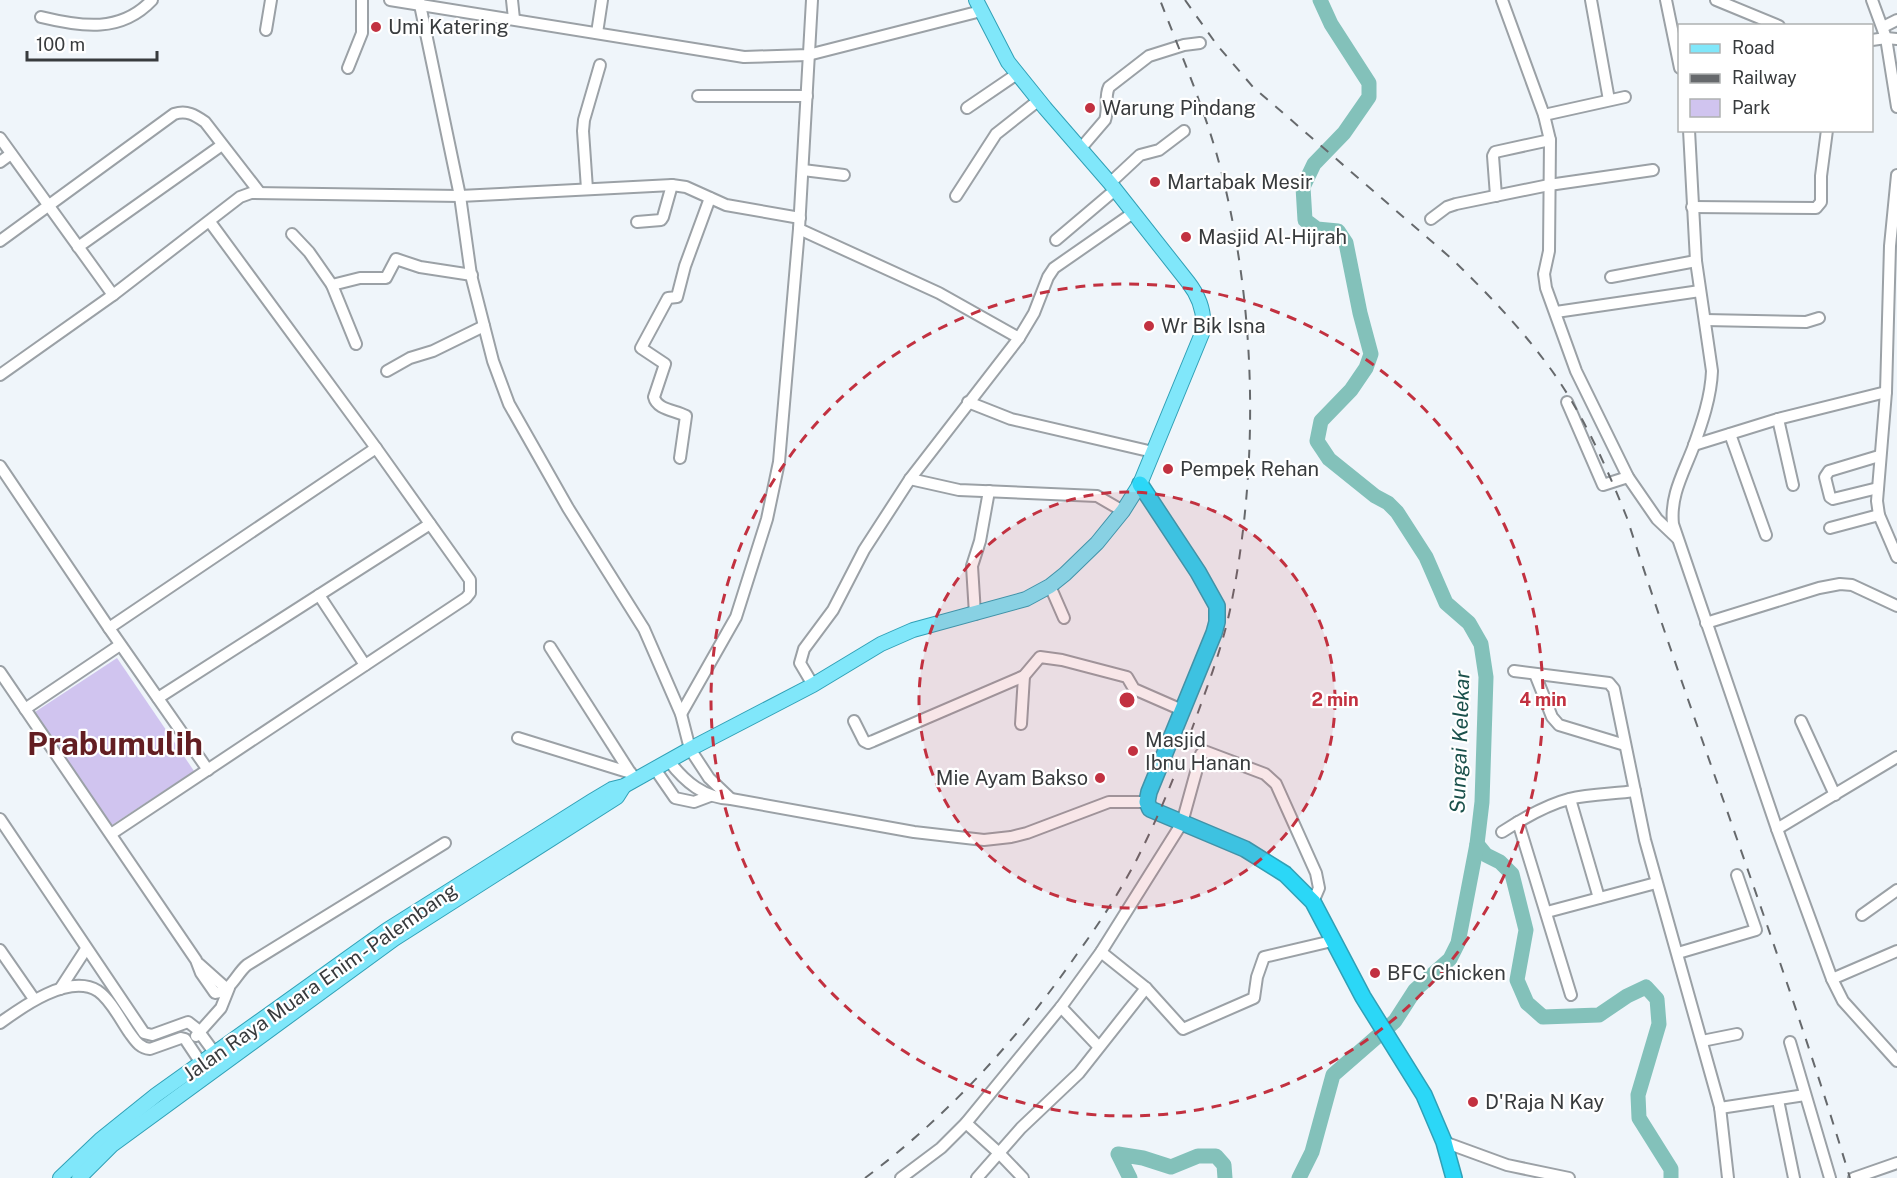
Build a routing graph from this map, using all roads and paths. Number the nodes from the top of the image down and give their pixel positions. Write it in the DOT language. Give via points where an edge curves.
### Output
graph roads {
  1 [pos="152,0"];
  2 [pos="271,0"];
  3 [pos="362,0"];
  4 [pos="390,0"];
  5 [pos="512,0"];
  6 [pos="602,0"];
  7 [pos="812,0"];
  8 [pos="1502,0"];
  9 [pos="1591,0"];
  10 [pos="1666,0"];
  11 [pos="1716,0"];
  12 [pos="1872,0"];
  13 [pos="420,2"];
  14 [pos="978,6"];
  15 [pos="41,17"];
  16 [pos="514,19"];
  17 [pos="1897,20"];
  18 [pos="1774,24"];
  19 [pos="266,30"];
  20 [pos="597,33"];
  21 [pos="1889,35"];
  22 [pos="1873,40"];
  23 [pos="1200,43"];
  24 [pos="808,55"];
  25 [pos="1678,58"];
  26 [pos="600,65"];
  27 [pos="348,68"];
  28 [pos="1017,74"];
  29 [pos="698,96"];
  30 [pos="807,96"];
  31 [pos="1625,97"];
  32 [pos="1039,100"];
  33 [pos="1609,100"];
  34 [pos="1897,107"];
  35 [pos="967,108"];
  36 [pos="1544,115"];
  37 [pos="1184,131"];
  38 [pos="1689,132"];
  39 [pos="1827,132"];
  40 [pos="0,138"];
  41 [pos="1550,140"];
  42 [pos="222,145"];
  43 [pos="1081,148"];
  44 [pos="11,154"];
  45 [pos="0,162"];
  46 [pos="802,170"];
  47 [pos="1653,170"];
  48 [pos="844,175"];
  49 [pos="1897,176"];
  50 [pos="672,185"];
  51 [pos="1549,185"];
  52 [pos="1112,187"];
  53 [pos="587,189"];
  54 [pos="260,193"];
  55 [pos="460,196"];
  56 [pos="956,196"];
  57 [pos="1496,196"];
  58 [pos="710,198"];
  59 [pos="50,206"];
  60 [pos="1692,207"];
  61 [pos="1133,213"];
  62 [pos="1431,219"];
  63 [pos="210,222"];
  64 [pos="637,222"];
  65 [pos="800,223"];
  66 [pos="292,234"];
  67 [pos="1056,240"];
  68 [pos="0,241"];
  69 [pos="78,247"];
  70 [pos="1696,261"];
  71 [pos="472,276"];
  72 [pos="1611,277"];
  73 [pos="332,285"];
  74 [pos="1700,291"];
  75 [pos="113,295"];
  76 [pos="1556,312"];
  77 [pos="1819,318"];
  78 [pos="1705,320"];
  79 [pos="484,326"];
  80 [pos="1019,338"];
  81 [pos="356,344"];
  82 [pos="387,370"];
  83 [pos="0,375"];
  84 [pos="1886,392"];
  85 [pos="968,402"];
  86 [pos="1567,402"];
  87 [pos="1778,419"];
  88 [pos="1730,434"];
  89 [pos="1694,445"];
  90 [pos="376,448"];
  91 [pos="1153,452"];
  92 [pos="1879,456"];
  93 [pos="680,458"];
  94 [pos="0,466"];
  95 [pos="1628,477"];
  96 [pos="910,479"];
  97 [pos="1140,484"];
  98 [pos="1793,484"];
  99 [pos="1878,488"];
  100 [pos="989,491"];
  101 [pos="1123,512"];
  102 [pos="1879,515"];
  103 [pos="430,524"];
  104 [pos="1830,528"];
  105 [pos="1766,535"];
  106 [pos="1677,538"];
  107 [pos="1897,557"];
  108 [pos="1050,586"];
  109 [pos="319,595"];
  110 [pos="1897,606"];
  111 [pos="975,614"];
  112 [pos="1064,618"];
  113 [pos="1706,623"];
  114 [pos="109,628"];
  115 [pos="120,645"];
  116 [pos="550,646"];
  117 [pos="365,665"];
  118 [pos="1514,671"];
  119 [pos="0,672"];
  120 [pos="1535,674"];
  121 [pos="1024,676"];
  122 [pos="813,685"];
  123 [pos="158,698"];
  124 [pos="25,709"];
  125 [pos="1182,710"];
  126 [pos="681,714"];
  127 [pos="854,721"];
  128 [pos="1801,721"];
  129 [pos="1022,724"];
  130 [pos="518,738"];
  131 [pos="1625,744"];
  132 [pos="690,749"];
  133 [pos="1897,757"];
  134 [pos="669,761"];
  135 [pos="655,769"];
  136 [pos="208,770"];
  137 [pos="630,780"];
  138 [pos="1635,791"];
  139 [pos="1835,795"];
  140 [pos="710,796"];
  141 [pos="731,798"];
  142 [pos="1570,799"];
  143 [pos="1147,802"];
  144 [pos="0,819"];
  145 [pos="1518,822"];
  146 [pos="1182,823"];
  147 [pos="1777,829"];
  148 [pos="1503,832"];
  149 [pos="111,834"];
  150 [pos="445,843"];
  151 [pos="1737,875"];
  152 [pos="1656,883"];
  153 [pos="1897,890"];
  154 [pos="1599,898"];
  155 [pos="1313,902"];
  156 [pos="1547,912"];
  157 [pos="1862,915"];
  158 [pos="1332,941"];
  159 [pos="86,949"];
  160 [pos="0,950"];
  161 [pos="1897,951"];
  162 [pos="1101,952"];
  163 [pos="1678,952"];
  164 [pos="1832,979"];
  165 [pos="1146,987"];
  166 [pos="228,988"];
  167 [pos="60,989"];
  168 [pos="1571,995"];
  169 [pos="34,999"];
  170 [pos="1061,1007"];
  171 [pos="0,1023"];
  172 [pos="200,1033"];
  173 [pos="1737,1034"];
  174 [pos="188,1041"];
  175 [pos="1702,1041"];
  176 [pos="1790,1042"];
  177 [pos="1098,1046"];
  178 [pos="219,1059"];
  179 [pos="1897,1061"];
  180 [pos="205,1069"];
  181 [pos="1805,1095"];
  182 [pos="1778,1100"];
  183 [pos="1720,1108"];
  184 [pos="966,1123"];
  185 [pos="1444,1142"];
  186 [pos="999,1153"];
  187 [pos="1897,1163"];
  188 [pos="60,1178"];
  189 [pos="79,1178"];
  190 [pos="901,1178"];
  191 [pos="977,1178"];
  192 [pos="1023,1178"];
  193 [pos="1454,1178"];
  194 [pos="1569,1178"];
  195 [pos="1728,1178"];
  196 [pos="1794,1178"];
  197 [pos="1830,1178"];
  198 [pos="1856,1178"];
  1 -- 15 [label="street" via="133,17 118,23 72,25"];
  2 -- 19 [label="street"];
  3 -- 27 [label="street" via="362,33"];
  4 -- 13 [label="street"];
  5 -- 16 [label="street"];
  6 -- 20 [label="street"];
  7 -- 24 [label="street"];
  8 -- 36 [label="street"];
  9 -- 33 [label="street"];
  10 -- 25 [label="street"];
  11 -- 18 [label="street"];
  12 -- 21 [label="street"];
  13 -- 16 [label="street"];
  13 -- 55 [label="street"];
  14 -- 24 [label="street"];
  14 -- 28 [label="main road, Jalan Raya Muara Enim - Palembang"];
  16 -- 20 [label="street"];
  17 -- 21 [label="street"];
  20 -- 24 [label="street" via="744,57"];
  21 -- 22 [label="street"];
  21 -- 34 [label="street"];
  23 -- 43 [label="street" via="1149,56 1109,87 1105,120"];
  24 -- 30 [label="street"];
  26 -- 53 [label="street" via="583,131"];
  28 -- 32 [label="main road, Jalan Raya Muara Enim - Palembang"];
  28 -- 35 [label="street"];
  29 -- 30 [label="street"];
  30 -- 46 [label="street"];
  31 -- 33 [label="street"];
  32 -- 43 [label="main road, Jalan Raya Muara Enim - Palembang"];
  32 -- 56 [label="street" via="996,134"];
  33 -- 36 [label="street"];
  36 -- 41 [label="street"];
  37 -- 52 [label="street" via="1159,150 1140,155"];
  38 -- 60 [label="street"];
  39 -- 60 [label="street" via="1821,202 1816,208"];
  40 -- 44 [label="street"];
  41 -- 51 [label="street"];
  41 -- 57 [label="street" via="1494,154"];
  42 -- 54 [label="street"];
  42 -- 59 [label="street" via="205,122 186,112 174,114"];
  42 -- 69 [label="street"];
  43 -- 52 [label="main road, Jalan Raya Muara Enim - Palembang"];
  44 -- 45 [label="street"];
  44 -- 59 [label="street"];
  46 -- 48 [label="street"];
  46 -- 65 [label="street"];
  47 -- 51 [label="street"];
  49 -- 84 [label="street" via="1890,246"];
  50 -- 53 [label="street"];
  50 -- 58 [label="street"];
  50 -- 64 [label="street" via="663,217"];
  51 -- 57 [label="street"];
  51 -- 76 [label="street" via="1544,274"];
  52 -- 61 [label="main road, Jalan Raya Muara Enim - Palembang"];
  52 -- 67 [label="street"];
  53 -- 55 [label="street"];
  54 -- 55 [label="street"];
  54 -- 63 [label="street" via="240,197"];
  55 -- 71 [label="street"];
  57 -- 62 [label="street" via="1447,207"];
  58 -- 65 [label="street"];
  58 -- 93 [label="street" via="677,297 668,298 641,348 665,364 655,402 686,416"];
  59 -- 68 [label="street"];
  59 -- 69 [label="street"];
  60 -- 70 [label="street"];
  61 -- 80 [label="street" via="1054,268"];
  61 -- 91 [label="main road, Jalan Raya Muara Enim - Palembang" via="1195,291 1204,321"];
  63 -- 75 [label="street"];
  63 -- 90 [label="street"];
  65 -- 80 [label="street"];
  65 -- 126 [label="street" via="779,462 767,519 736,617"];
  66 -- 73 [label="street"];
  69 -- 75 [label="street"];
  70 -- 72 [label="street"];
  70 -- 74 [label="street"];
  71 -- 73 [label="street" via="396,259 386,278"];
  71 -- 79 [label="street"];
  73 -- 81 [label="street"];
  74 -- 76 [label="street"];
  74 -- 78 [label="street"];
  75 -- 83 [label="street"];
  76 -- 95 [label="street" via="1576,371"];
  77 -- 78 [label="street" via="1806,322"];
  78 -- 89 [label="street" via="1711,389"];
  79 -- 82 [label="street"];
  79 -- 126 [label="street" via="509,404 644,629"];
  80 -- 85 [label="street"];
  84 -- 87 [label="street"];
  84 -- 92 [label="street"];
  85 -- 91 [label="street" via="1011,418"];
  85 -- 96 [label="street"];
  86 -- 95 [label="street" via="1603,485"];
  87 -- 88 [label="street"];
  87 -- 98 [label="street"];
  88 -- 89 [label="street"];
  88 -- 105 [label="street"];
  89 -- 106 [label="street" via="1675,493 1672,511"];
  90 -- 103 [label="street"];
  90 -- 114 [label="street"];
  91 -- 97 [label="main road, Jalan Raya Muara Enim - Palembang"];
  92 -- 99 [label="street"];
  92 -- 99 [label="street" via="1829,471 1825,477 1833,499"];
  94 -- 114 [label="street"];
  95 -- 106 [label="street" via="1657,519"];
  96 -- 100 [label="street" via="959,490"];
  96 -- 122 [label="street" via="864,550 833,610 804,649 800,663"];
  97 -- 101 [label="main road, Jalan Raya Muara Enim - Palembang"];
  97 -- 125 [label="highway" via="1217,606 1214,633"];
  99 -- 102 [label="street"];
  100 -- 101 [label="street" via="1097,495"];
  100 -- 111 [label="street" via="972,567"];
  101 -- 108 [label="main road, Jalan Raya Muara Enim - Palembang" via="1097,543"];
  102 -- 104 [label="street"];
  102 -- 107 [label="street"];
  103 -- 109 [label="street"];
  103 -- 117 [label="street" via="470,580 470,592"];
  106 -- 113 [label="street"];
  108 -- 111 [label="main road, Jalan Raya Muara Enim - Palembang" via="1026,599"];
  108 -- 112 [label="street"];
  109 -- 117 [label="street"];
  109 -- 123 [label="street"];
  110 -- 113 [label="street" via="1852,585 1840,584"];
  111 -- 122 [label="main road, Jalan Raya Muara Enim - Palembang" via="913,630 881,644"];
  113 -- 147 [label="street"];
  114 -- 115 [label="street"];
  115 -- 123 [label="street"];
  115 -- 124 [label="street"];
  116 -- 137 [label="street"];
  117 -- 136 [label="street"];
  118 -- 120 [label="street"];
  119 -- 124 [label="street"];
  120 -- 131 [label="street" via="1559,725"];
  120 -- 131 [label="street" via="1612,686"];
  121 -- 125 [label="street" via="1040,657 1062,660 1127,678 1134,689"];
  121 -- 127 [label="street" via="867,743"];
  121 -- 129 [label="street"];
  122 -- 132 [label="main road, Jalan Raya Muara Enim - Palembang"];
  123 -- 136 [label="street"];
  124 -- 149 [label="street"];
  125 -- 143 [label="highway"];
  126 -- 132 [label="street"];
  128 -- 139 [label="street"];
  130 -- 137 [label="street"];
  131 -- 138 [label="street"];
  132 -- 134 [label="main road, Jalan Raya Muara Enim - Palembang"];
  132 -- 141 [label="street" via="708,778"];
  133 -- 139 [label="street"];
  134 -- 135 [label="main road, Jalan Raya Muara Enim - Palembang"];
  134 -- 140 [label="street" via="687,782"];
  135 -- 137 [label="main road, Jalan Raya Muara Enim - Palembang"];
  135 -- 140 [label="street" via="675,798 694,802"];
  136 -- 149 [label="street"];
  137 -- 178 [label="main road, Jalan Raya Muara Enim - Palembang" via="617,797 394,939"];
  138 -- 142 [label="street"];
  138 -- 152 [label="street"];
  139 -- 147 [label="street"];
  140 -- 141 [label="street"];
  141 -- 143 [label="street" via="914,832 984,840 1027,833 1109,802"];
  142 -- 145 [label="street"];
  142 -- 154 [label="street"];
  143 -- 146 [label="highway" via="1150,809"];
  144 -- 159 [label="street"];
  145 -- 148 [label="street"];
  145 -- 156 [label="street"];
  146 -- 155 [label="highway" via="1245,849 1285,874"];
  146 -- 155 [label="street" via="1204,751 1265,774 1276,784 1316,873 1319,888"];
  146 -- 162 [label="street"];
  147 -- 164 [label="street"];
  149 -- 166 [label="street" via="199,964"];
  150 -- 166 [label="street" via="247,965"];
  151 -- 163 [label="street" via="1755,931"];
  152 -- 154 [label="street"];
  152 -- 163 [label="street"];
  153 -- 157 [label="street"];
  154 -- 156 [label="street"];
  155 -- 158 [label="highway"];
  156 -- 168 [label="street"];
  158 -- 165 [label="street" via="1264,957 1255,998 1184,1029"];
  158 -- 185 [label="highway" via="1424,1095"];
  159 -- 167 [label="street"];
  159 -- 172 [label="street" via="144,1033 152,1035 188,1022"];
  160 -- 169 [label="street"];
  161 -- 164 [label="street"];
  162 -- 165 [label="street"];
  162 -- 170 [label="street"];
  163 -- 175 [label="street"];
  164 -- 179 [label="street" via="1843,1001"];
  165 -- 177 [label="street"];
  166 -- 172 [label="street" via="221,1008"];
  167 -- 169 [label="street"];
  167 -- 174 [label="street" via="97,990 145,1049 181,1038"];
  169 -- 171 [label="street"];
  170 -- 177 [label="street"];
  170 -- 184 [label="street"];
  172 -- 174 [label="street"];
  172 -- 178 [label="street"];
  173 -- 175 [label="street"];
  174 -- 180 [label="street"];
  175 -- 183 [label="street"];
  176 -- 181 [label="street"];
  177 -- 186 [label="street" via="1080,1073"];
  178 -- 180 [label="main road, Jalan Raya Muara Enim - Palembang"];
  180 -- 188 [label="main road, Jalan Raya Muara Enim - Palembang" via="156,1095"];
  180 -- 189 [label="main road, Jalan Raya Muara Enim - Palembang" via="112,1145"];
  181 -- 182 [label="street"];
  181 -- 197 [label="street"];
  182 -- 183 [label="street"];
  182 -- 196 [label="street"];
  183 -- 195 [label="street"];
  184 -- 186 [label="street"];
  184 -- 190 [label="street"];
  185 -- 193 [label="highway"];
  185 -- 194 [label="street" via="1507,1165"];
  186 -- 191 [label="street"];
  186 -- 192 [label="street"];
  187 -- 198 [label="street"];
}
